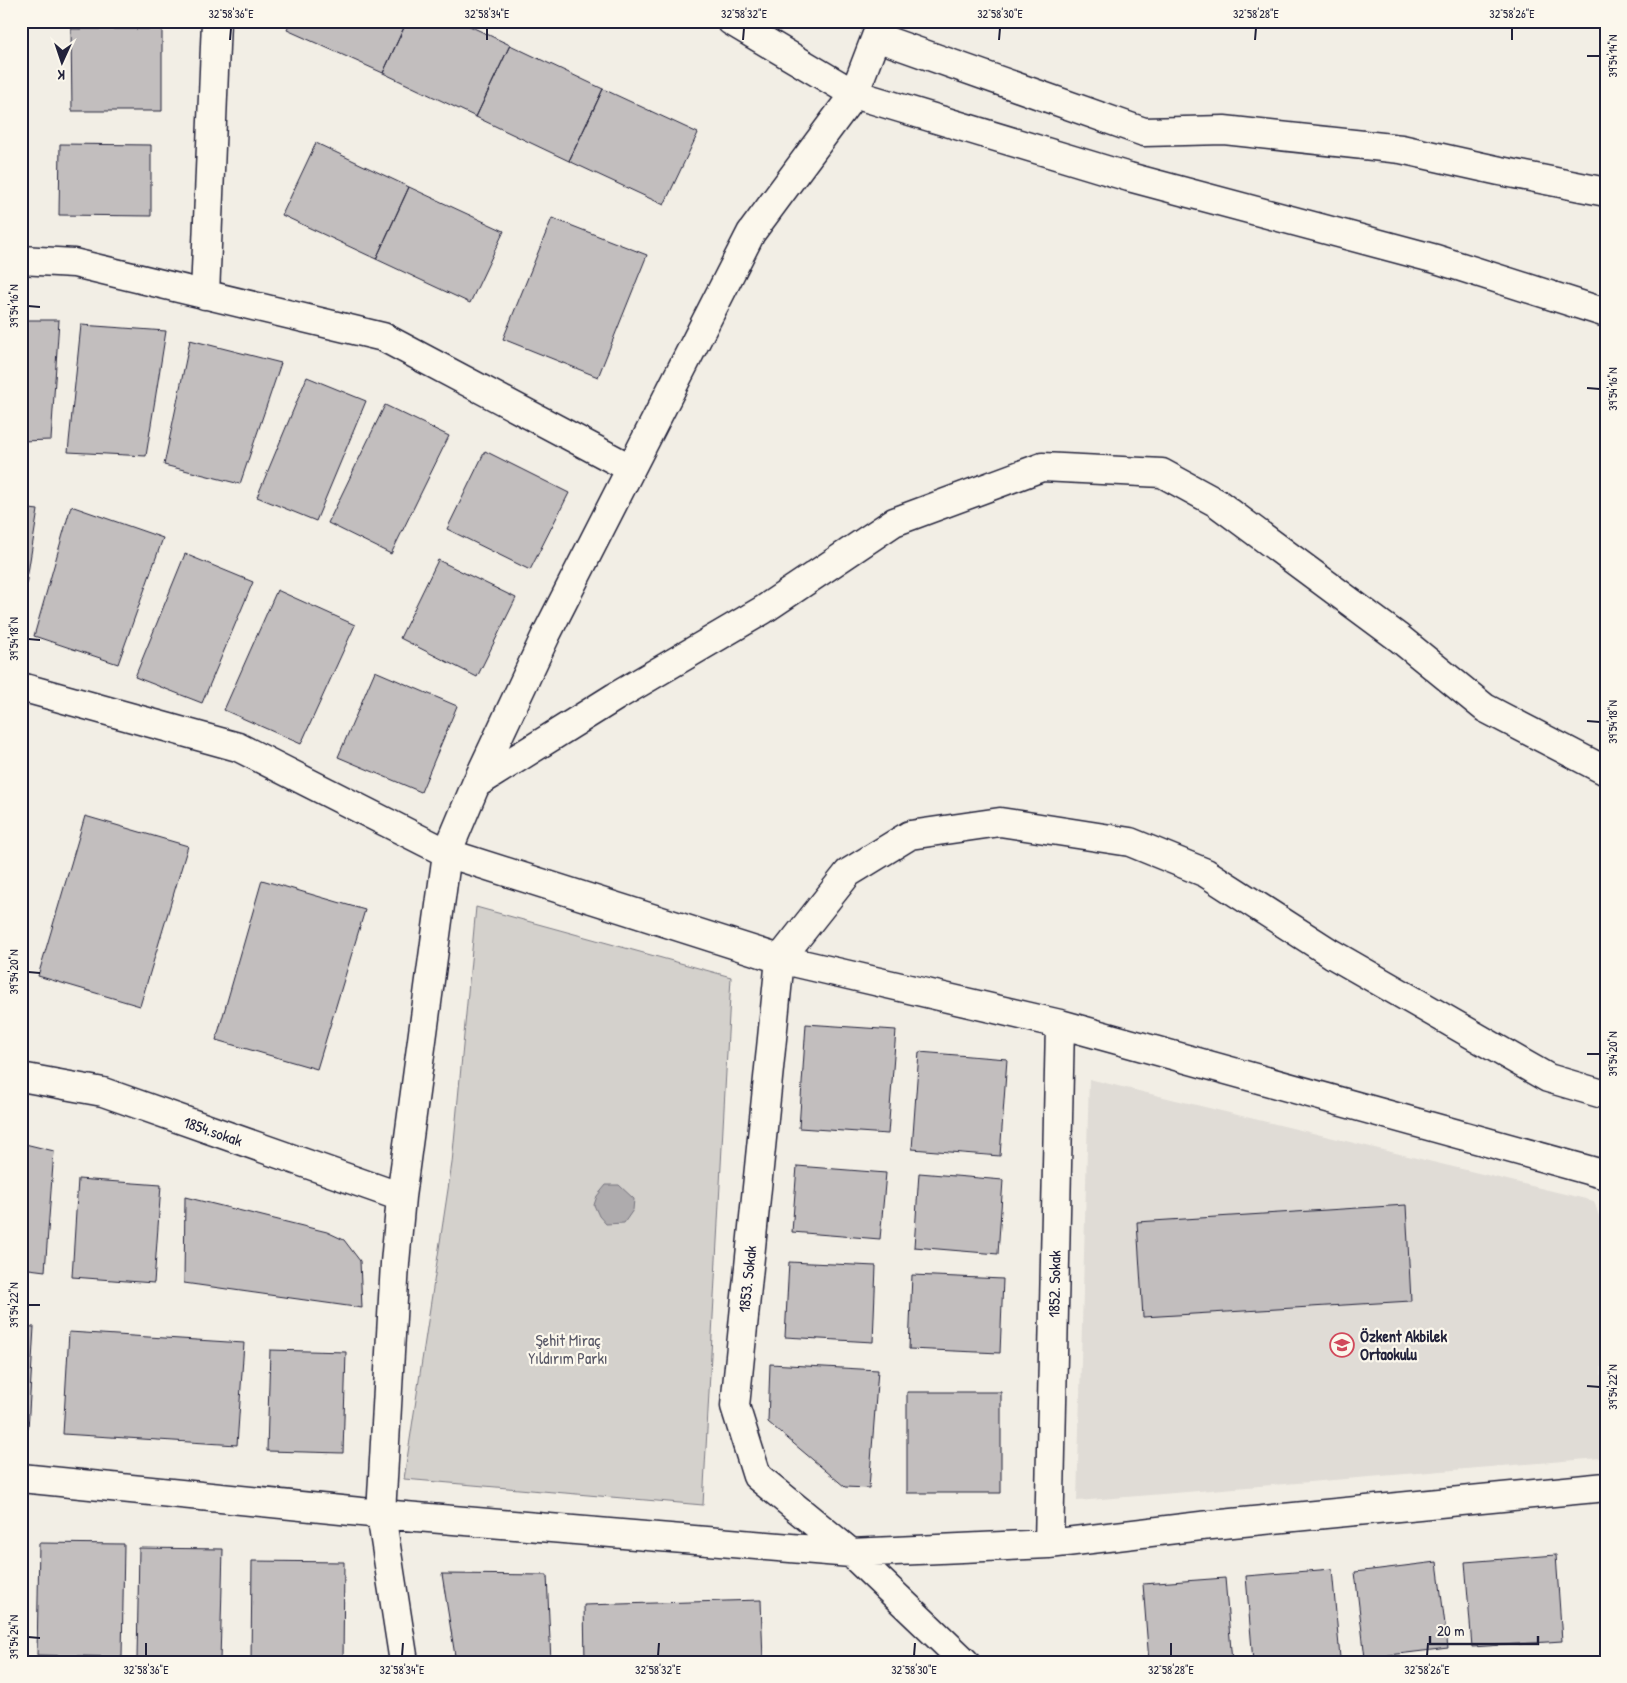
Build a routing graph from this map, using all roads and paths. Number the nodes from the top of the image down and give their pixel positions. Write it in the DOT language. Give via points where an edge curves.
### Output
graph roads {
  1 [pos="216,21"];
  2 [pos="731,21"];
  3 [pos="879,29"];
  4 [pos="854,94"];
  5 [pos="1606,192"];
  6 [pos="21,260"];
  7 [pos="205,294"];
  8 [pos="1606,313"];
  9 [pos="630,468"];
  10 [pos="21,688"];
  11 [pos="1606,771"];
  12 [pos="476,784"];
  13 [pos="447,853"];
  14 [pos="780,959"];
  15 [pos="1060,1024"];
  16 [pos="21,1077"];
  17 [pos="1606,1095"];
  18 [pos="1606,1175"];
  19 [pos="401,1196"];
  20 [pos="21,1478"];
  21 [pos="1606,1487"];
  22 [pos="381,1514"];
  23 [pos="1048,1544"];
  24 [pos="851,1553"];
  25 [pos="404,1662"];
  26 [pos="965,1662"];
  1 -- 7 [label="street"];
  2 -- 4 [label="street"];
  3 -- 4 [label="street"];
  3 -- 5 [label="street" via="1144,132 1224,130 1401,149"];
  4 -- 8 [label="street" via="1129,177 1436,259"];
  4 -- 9 [label="street" via="750,233"];
  6 -- 7 [label="street" via="74,263"];
  7 -- 9 [label="street" via="383,337"];
  9 -- 12 [label="street"];
  10 -- 13 [label="street" via="238,747"];
  11 -- 12 [label="street" via="1485,708 1400,638 1216,503 1162,473 1042,467 894,522 763,610"];
  12 -- 13 [label="street"];
  13 -- 14 [label="street"];
  13 -- 19 [label="street"];
  14 -- 15 [label="street"];
  14 -- 17 [label="street" via="848,873 910,835 1000,822 1130,842 1206,873 1332,954 1548,1078"];
  14 -- 24 [label="street, 1853. Sokak" via="735,1406 757,1476"];
  15 -- 18 [label="street"];
  15 -- 23 [label="street, 1852. Sokak"];
  16 -- 19 [label="street, 1854.sokak" via="103,1092"];
  19 -- 22 [label="street"];
  20 -- 22 [label="street"];
  21 -- 23 [label="street"];
  22 -- 24 [label="street"];
  22 -- 25 [label="street"];
  23 -- 24 [label="street"];
  24 -- 26 [label="street, 1853. Sokak"];
}
